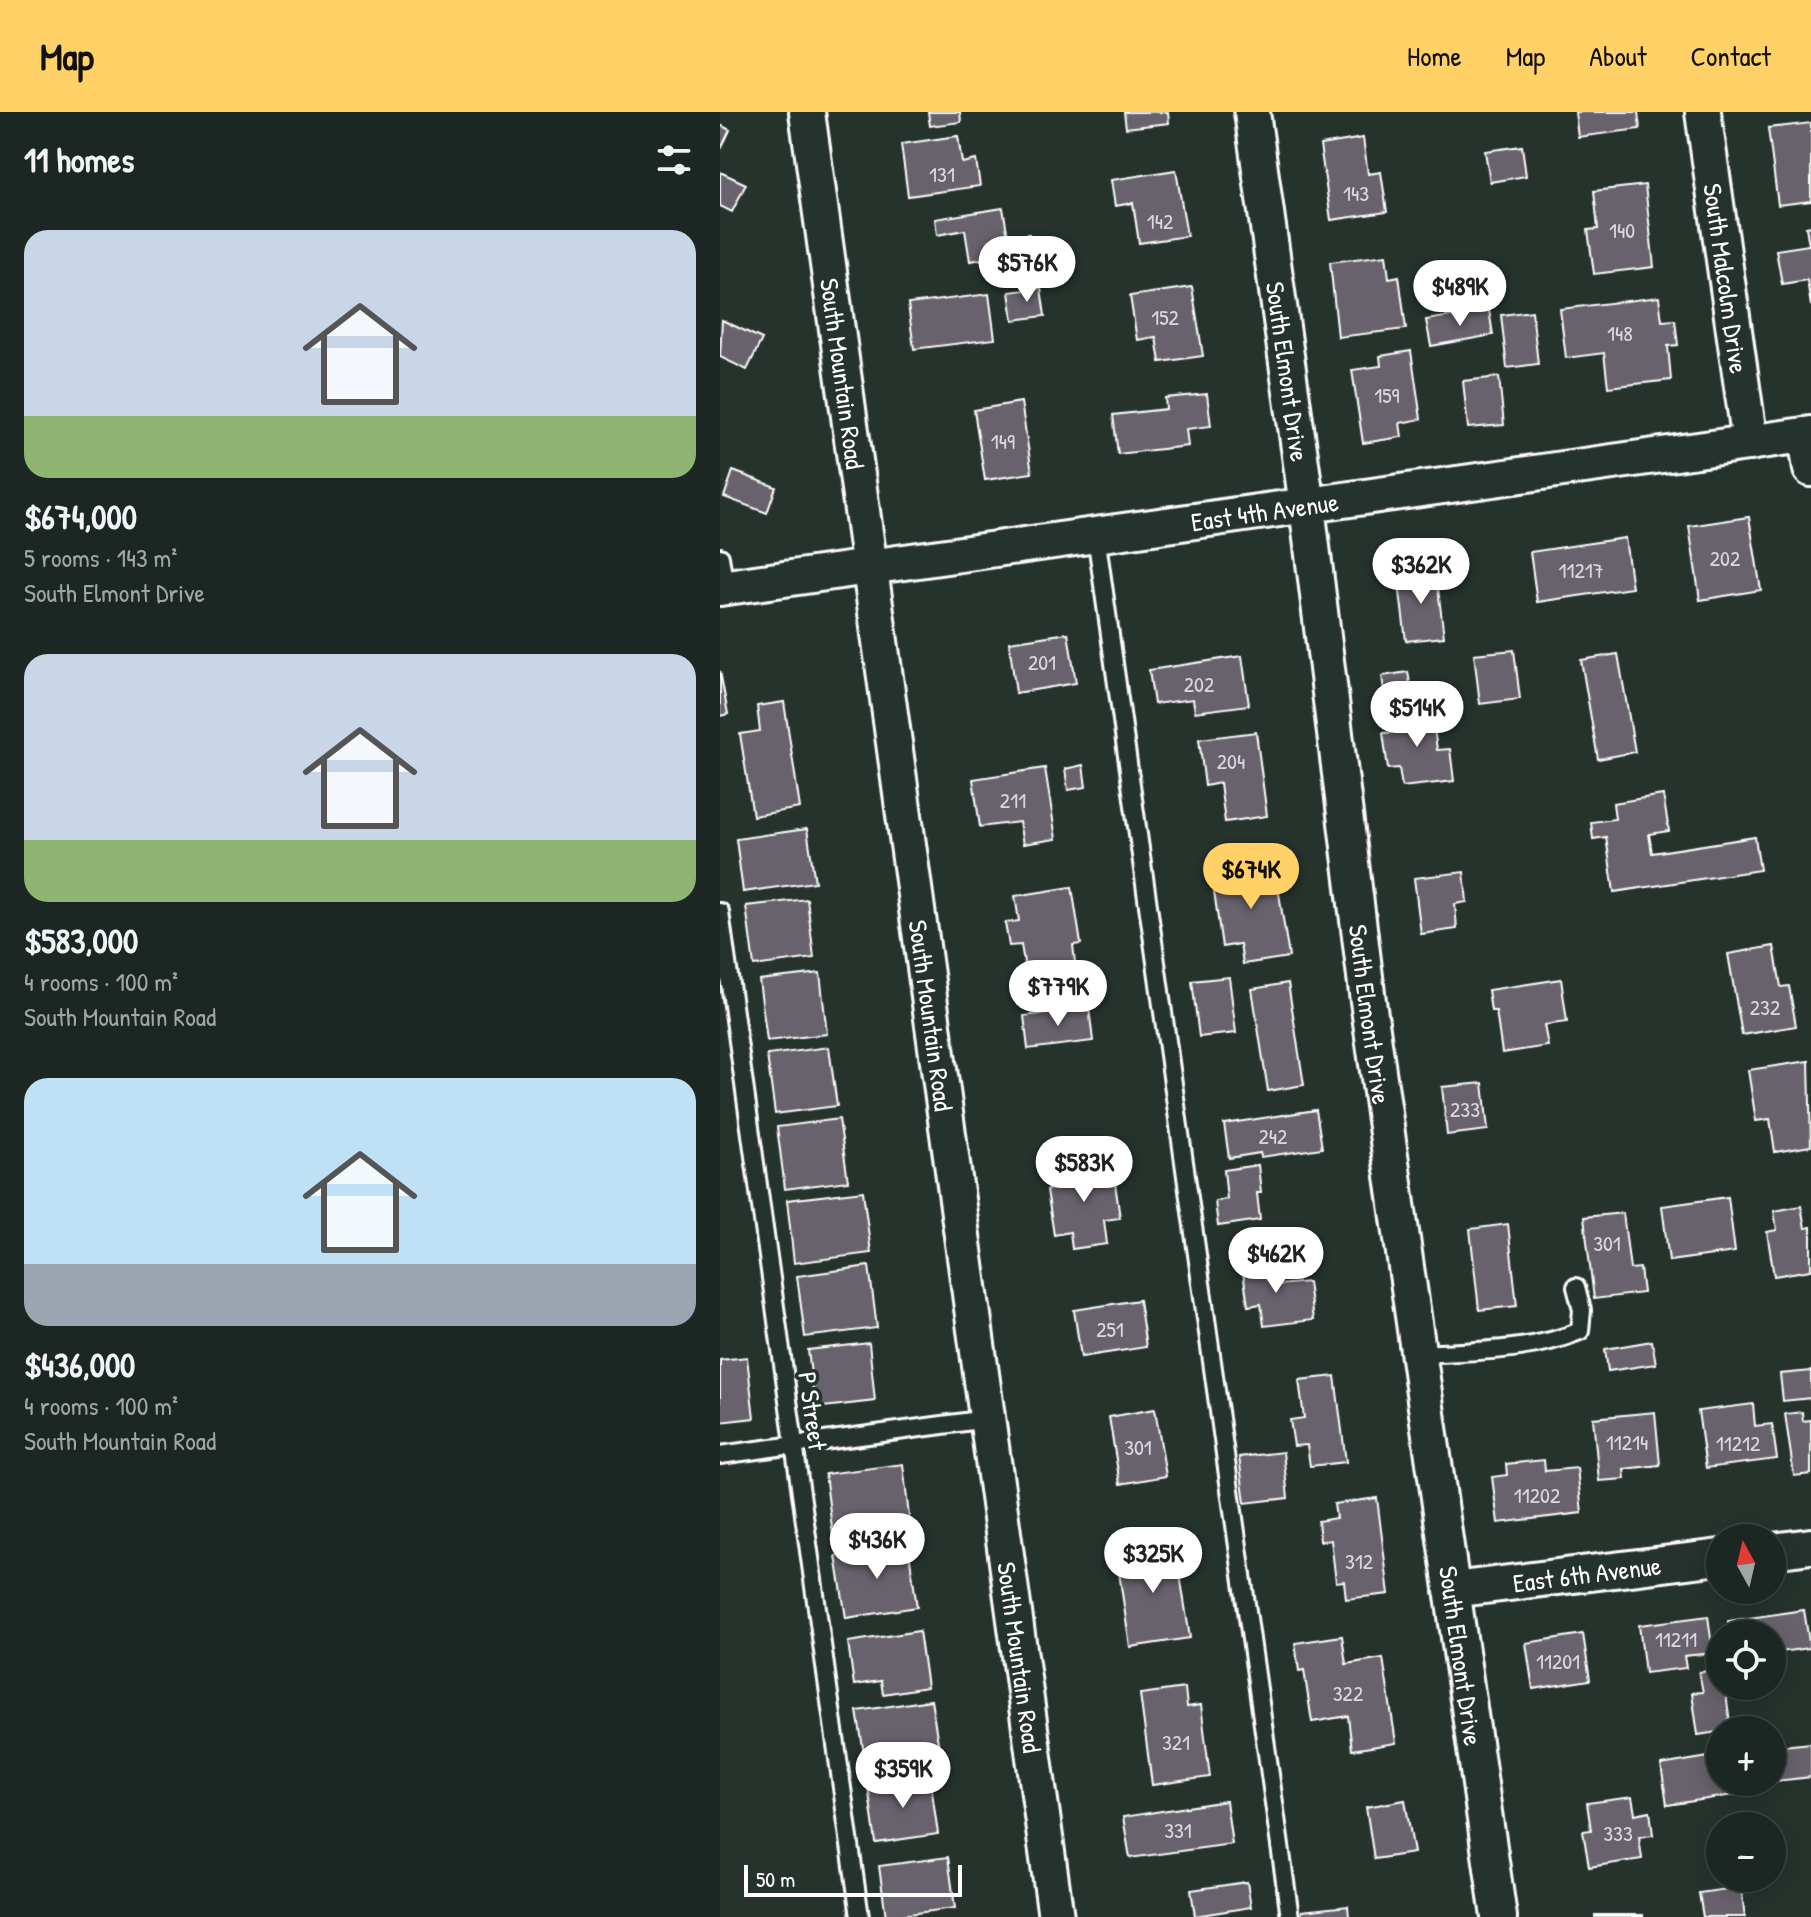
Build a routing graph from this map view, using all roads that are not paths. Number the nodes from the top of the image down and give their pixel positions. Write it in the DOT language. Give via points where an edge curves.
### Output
graph roads {
  1 [pos="807,112"];
  2 [pos="1252,112"];
  3 [pos="1703,112"];
  4 [pos="1809,434"];
  5 [pos="1750,443"];
  6 [pos="1811,469"];
  7 [pos="1307,506"];
  8 [pos="1096,535"];
  9 [pos="870,567"];
  10 [pos="722,577"];
  11 [pos="720,912"];
  12 [pos="1576,1287"];
  13 [pos="1419,1354"];
  14 [pos="987,1419"];
  15 [pos="794,1444"];
  16 [pos="720,1455"];
  17 [pos="1811,1546"];
  18 [pos="1786,1549"];
  19 [pos="1706,1559"];
  20 [pos="1452,1590"];
  21 [pos="860,1917"];
  22 [pos="1056,1917"];
  23 [pos="1290,1917"];
  24 [pos="1499,1917"];
  1 -- 9 [label="street, South Mountain Road"];
  2 -- 7 [label="street, South Elmont Drive"];
  3 -- 5 [label="street, South Malcolm Drive"];
  4 -- 5 [label="street, East 4th Avenue"];
  4 -- 6 [label="street"];
  5 -- 7 [label="street, East 4th Avenue"];
  7 -- 8 [label="street, East 4th Avenue"];
  7 -- 13 [label="street, South Elmont Drive" via="1368,1001"];
  8 -- 9 [label="street, East 4th Avenue"];
  8 -- 23 [label="lane"];
  9 -- 10 [label="street, East 4th Avenue"];
  9 -- 14 [label="street, South Mountain Road"];
  11 -- 15 [label="lane, P Street"];
  12 -- 13 [label="lane" via="1580,1331 1562,1339"];
  13 -- 20 [label="street, South Elmont Drive"];
  14 -- 15 [label="lane"];
  14 -- 22 [label="street, South Mountain Road"];
  15 -- 16 [label="lane"];
  15 -- 21 [label="lane, P Street"];
  17 -- 18 [label="street"];
  19 -- 20 [label="street, East 6th Avenue"];
  20 -- 24 [label="street, South Elmont Drive"];
}
